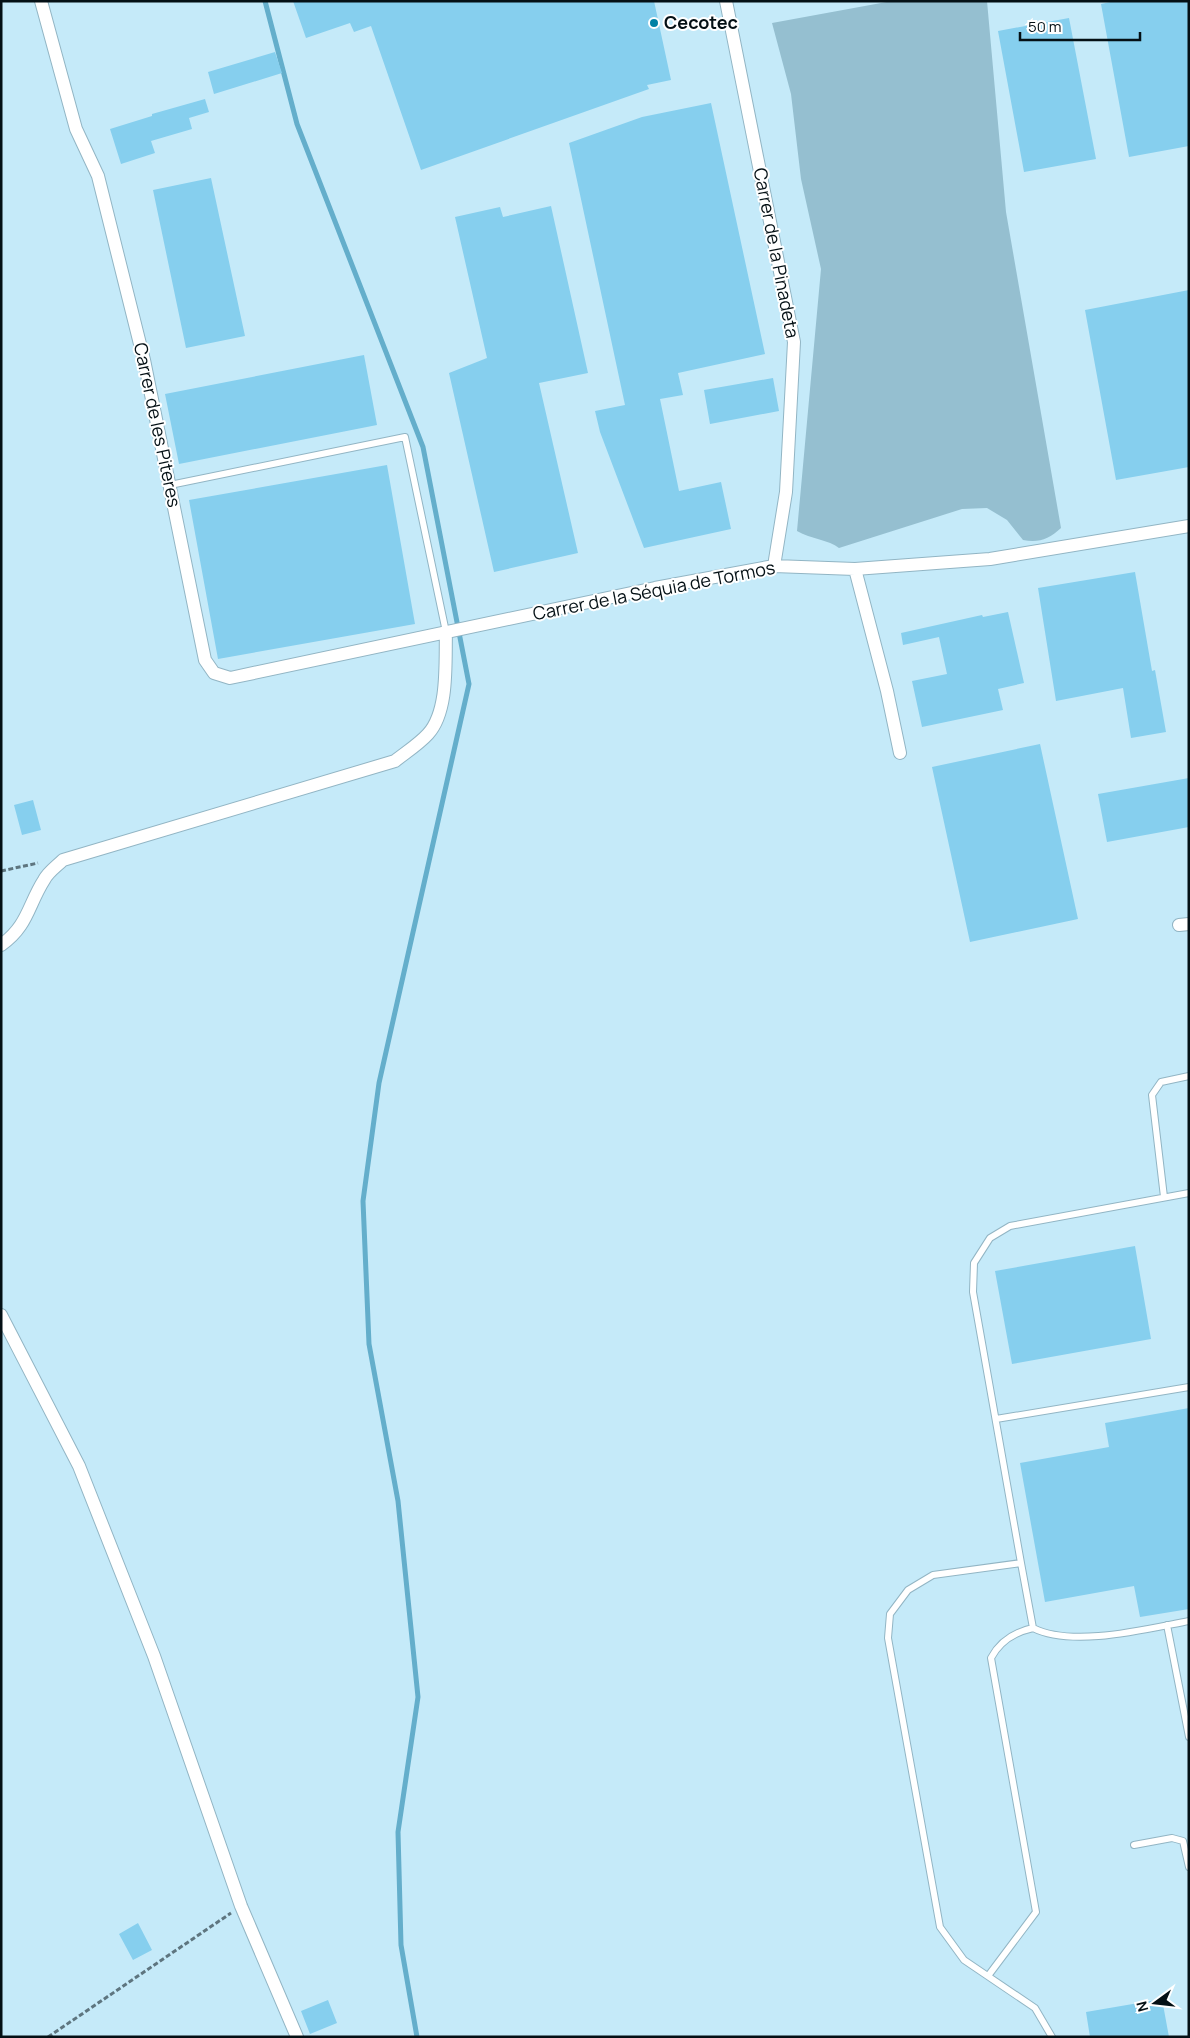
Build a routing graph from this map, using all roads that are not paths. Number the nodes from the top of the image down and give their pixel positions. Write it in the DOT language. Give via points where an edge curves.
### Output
graph roads {
  1 [pos="41,1"];
  2 [pos="726,1"];
  3 [pos="170,486"];
  4 [pos="1189,526"];
  5 [pos="774,566"];
  6 [pos="855,569"];
  7 [pos="446,632"];
  8 [pos="214,673"];
  9 [pos="900,753"];
  10 [pos="1,945"];
  11 [pos="1189,1076"];
  12 [pos="1189,1193"];
  13 [pos="1164,1197"];
  14 [pos="1,1315"];
  15 [pos="1189,1387"];
  16 [pos="996,1419"];
  17 [pos="1021,1563"];
  18 [pos="1189,1621"];
  19 [pos="1167,1625"];
  20 [pos="1034,1628"];
  21 [pos="1189,1738"];
  22 [pos="1134,1845"];
  23 [pos="1189,1867"];
  24 [pos="988,1976"];
  25 [pos="296,2037"];
  26 [pos="1052,2037"];
  1 -- 3 [label="street, Carrer de les Piteres" via="76,130 98,176 144,360"];
  2 -- 5 [label="street, Carrer de la Pinadeta" via="794,342 786,492"];
  3 -- 7 [label="lane" via="405,437"];
  3 -- 8 [label="street, Carrer de les Piteres" via="205,660"];
  4 -- 6 [label="street, Carrer de la Séquia de Tormos" via="990,559"];
  5 -- 6 [label="street, Carrer de la Séquia de Tormos"];
  5 -- 7 [label="street, Carrer de la Séquia de Tormos"];
  6 -- 9 [label="street" via="888,691"];
  7 -- 8 [label="street, Carrer de la Séquia de Tormos" via="230,678"];
  7 -- 10 [label="street" via="444,688 439,713 429,734 395,761 64,860 44,879 18,931"];
  11 -- 13 [label="lane" via="1161,1082 1152,1095"];
  12 -- 13 [label="lane"];
  13 -- 16 [label="lane" via="1010,1226 990,1238 974,1263 973,1292"];
  14 -- 25 [label="street" via="79,1466 154,1656 242,1906"];
  15 -- 16 [label="lane"];
  16 -- 17 [label="lane"];
  17 -- 20 [label="lane"];
  17 -- 24 [label="lane" via="933,1575 908,1590 890,1614 888,1638 940,1927 964,1960"];
  18 -- 19 [label="lane"];
  19 -- 20 [label="lane" via="1098,1636 1045,1634"];
  19 -- 21 [label="lane"];
  20 -- 24 [label="lane" via="1019,1631 997,1647 991,1658 1036,1912"];
  22 -- 23 [label="lane" via="1172,1838 1183,1841"];
  24 -- 26 [label="lane" via="1035,2008"];
}
